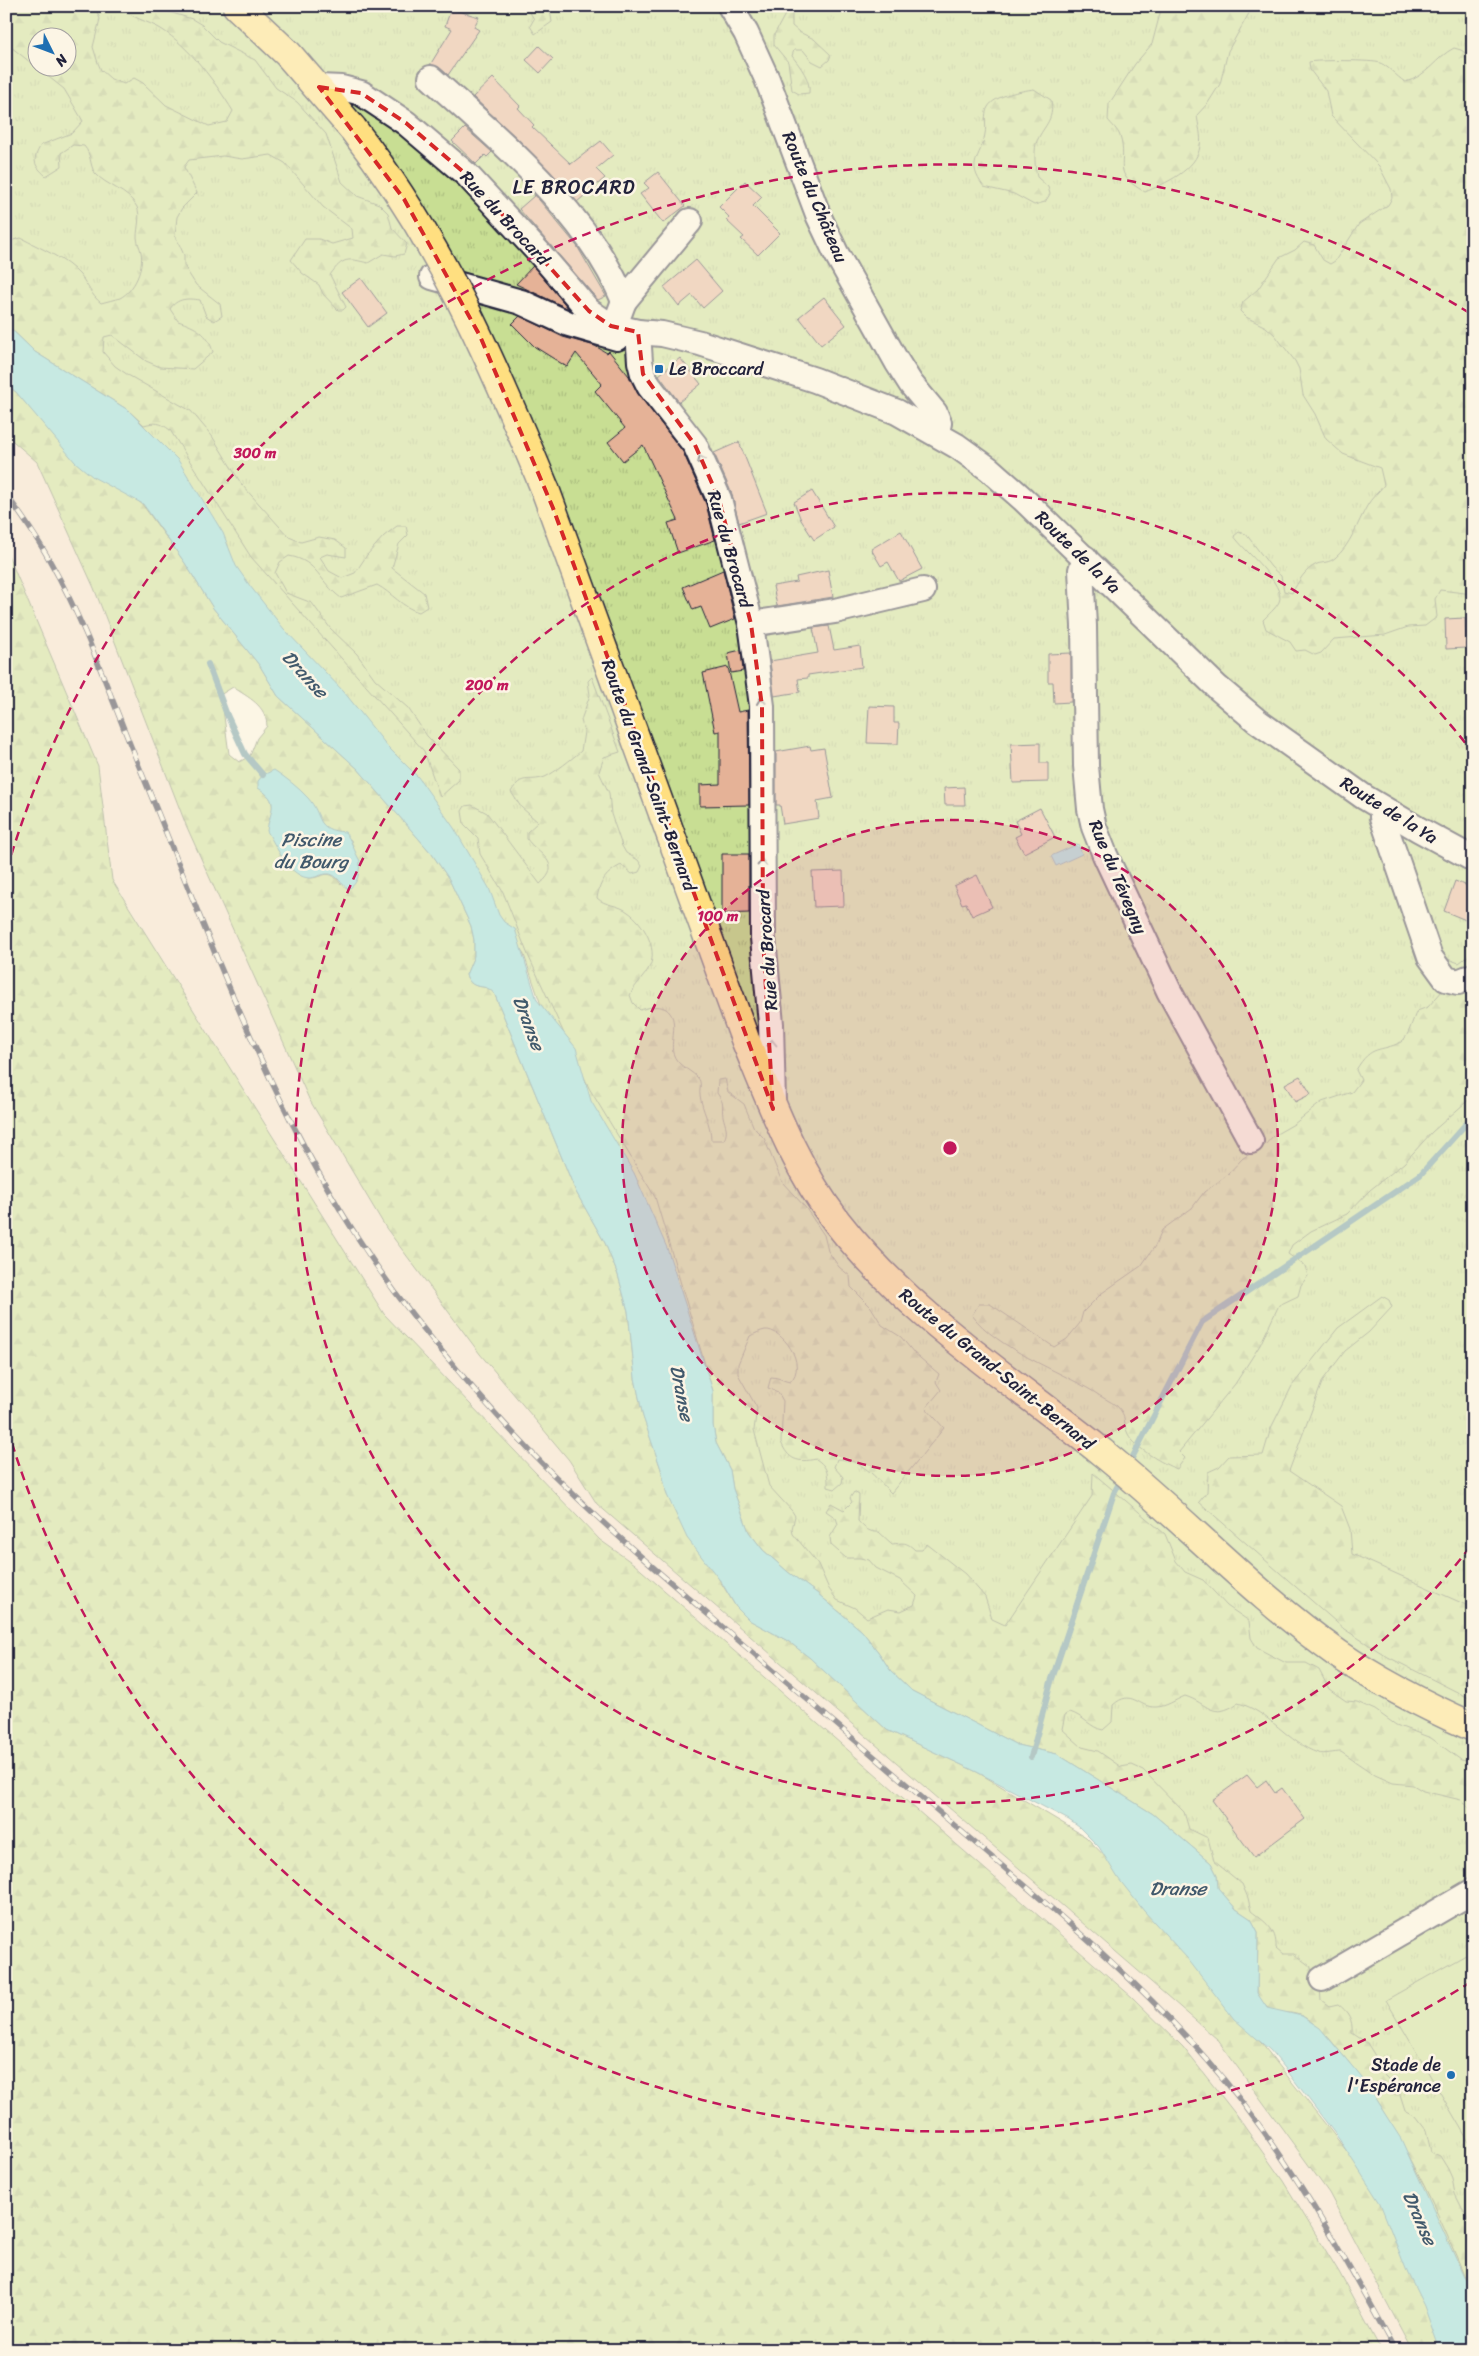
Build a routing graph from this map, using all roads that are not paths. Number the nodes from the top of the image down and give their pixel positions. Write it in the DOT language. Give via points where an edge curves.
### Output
graph roads {
  1 [pos="237,6"];
  2 [pos="730,6"];
  3 [pos="431,78"];
  4 [pos="319,87"];
  5 [pos="690,221"];
  6 [pos="432,276"];
  7 [pos="624,301"];
  8 [pos="611,326"];
  9 [pos="638,332"];
  10 [pos="937,433"];
  11 [pos="1085,558"];
  12 [pos="923,590"];
  13 [pos="751,624"];
  14 [pos="1385,810"];
  15 [pos="1473,859"];
  16 [pos="1473,976"];
  17 [pos="773,1109"];
  18 [pos="1251,1141"];
  19 [pos="1473,1727"];
  20 [pos="1473,1891"];
  21 [pos="1322,1978"];
  1 -- 4 [label="main road, Route du Grand-Saint-Bernard"];
  2 -- 10 [label="street, Route du Château" via="767,79 836,253 910,384 935,413 939,423"];
  3 -- 7 [label="street" via="502,144 561,206 601,255"];
  4 -- 8 [label="street, Rue du Brocard" via="361,93 406,124 467,176 589,311"];
  4 -- 17 [label="main road, Route du Grand-Saint-Bernard, bridge" via="380,164 425,232 504,390 552,508"];
  5 -- 7 [label="street"];
  6 -- 9 [label="street" via="521,302 569,324 612,337 627,340"];
  7 -- 8 [label="street"];
  8 -- 9 [label="street, Rue du Brocard"];
  9 -- 10 [label="street, Route de la Ya" via="700,343 791,372 874,401"];
  13 -- 9 [label="street, Rue du Brocard, one-way" via="719,499 694,445 643,374"];
  10 -- 11 [label="street, Route de la Ya" via="989,468"];
  11 -- 14 [label="street, Route de la Ya" via="1238,706"];
  11 -- 18 [label="street, Rue du Tévegny" via="1081,570 1086,766 1094,827 1169,991"];
  12 -- 13 [label="street" via="834,612"];
  17 -- 13 [label="street, Rue du Brocard, one-way" via="763,920 762,706"];
  14 -- 15 [label="street, Route de la Ya"];
  14 -- 16 [label="street" via="1382,817 1430,957 1446,978 1458,982"];
  17 -- 19 [label="main road, Route du Grand-Saint-Bernard" via="805,1173 836,1220 875,1266 940,1326 1104,1454 1275,1604 1338,1654 1410,1697"];
  20 -- 21 [label="street"];
}
